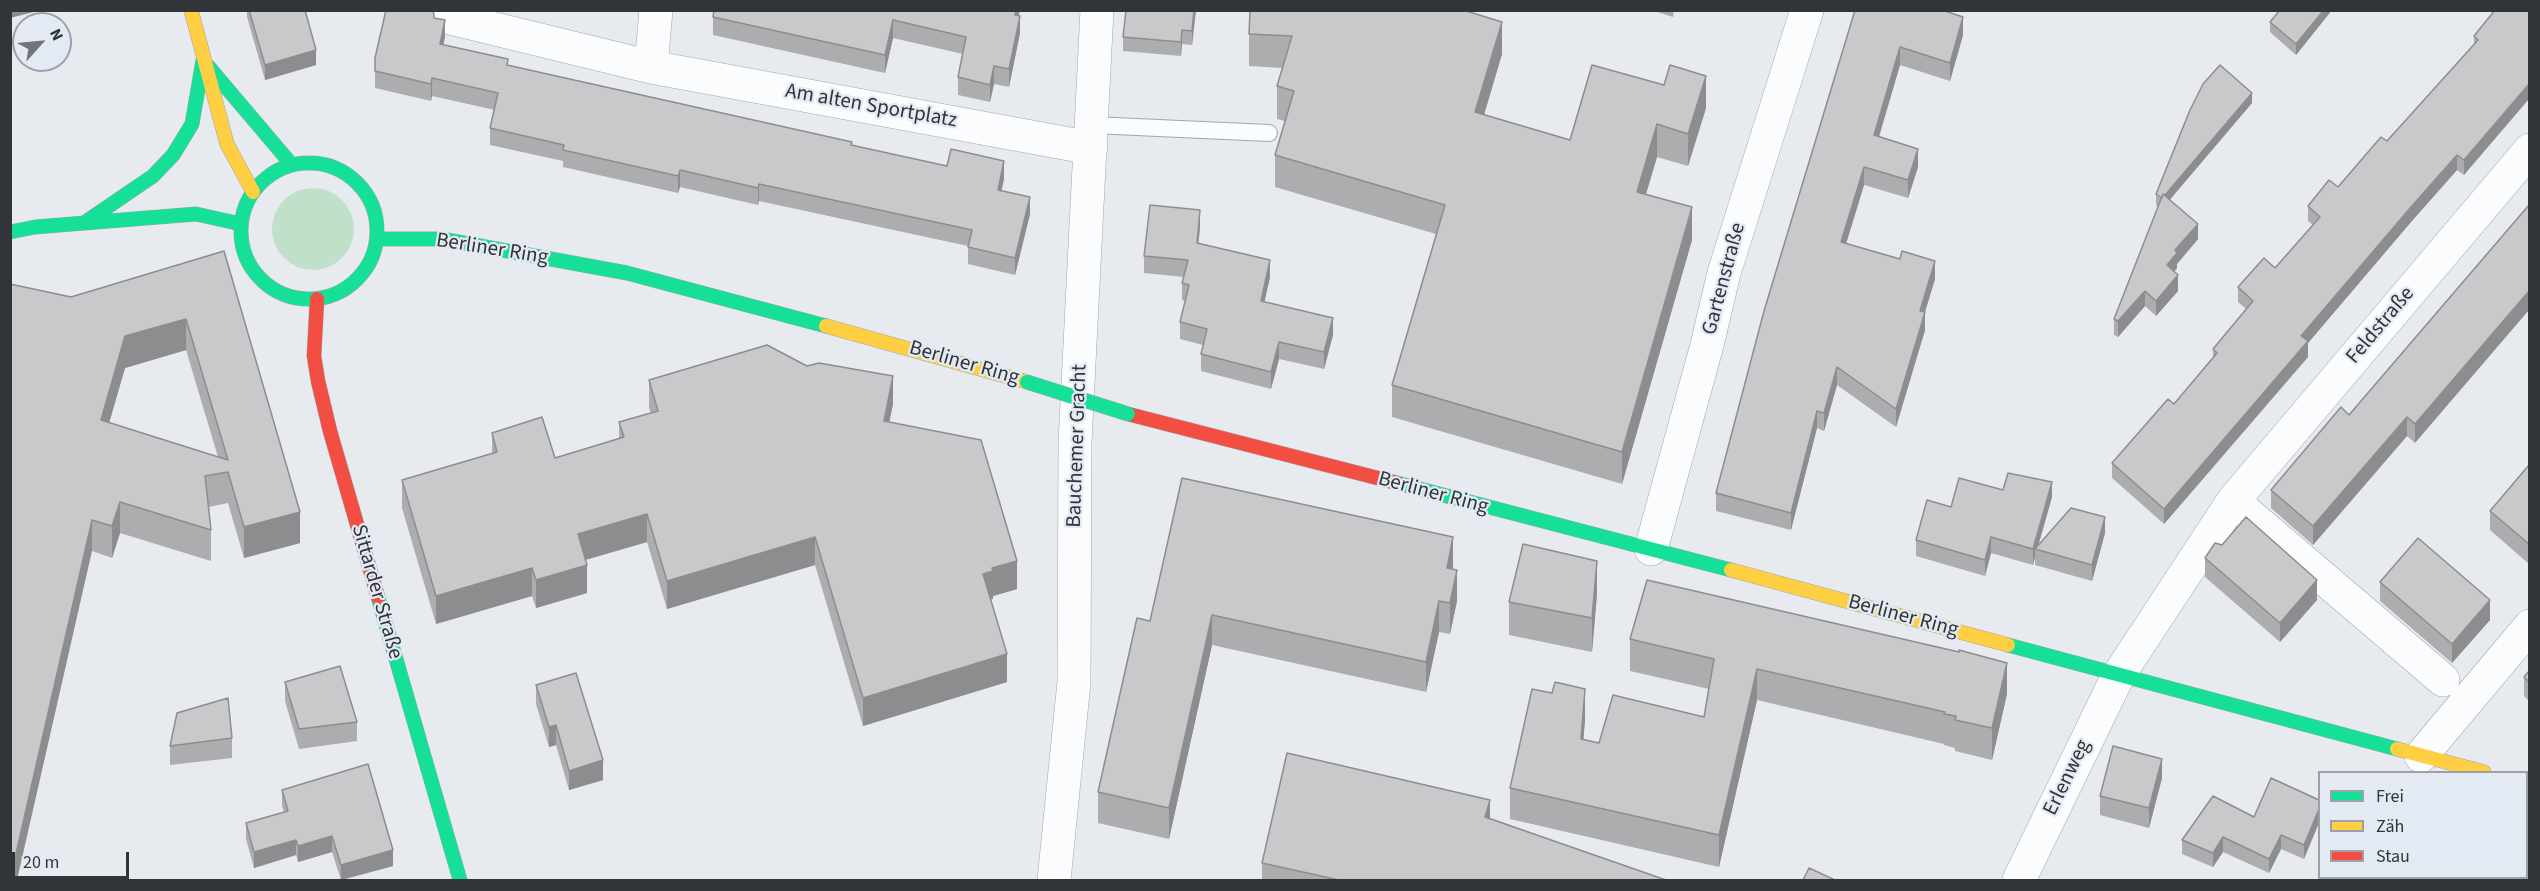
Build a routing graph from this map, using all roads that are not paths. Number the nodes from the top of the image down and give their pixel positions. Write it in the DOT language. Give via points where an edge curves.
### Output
graph roads {
  1 [pos="191,10"];
  2 [pos="656,10"];
  3 [pos="1097,10"];
  4 [pos="1807,10"];
  5 [pos="446,17"];
  6 [pos="203,60"];
  7 [pos="651,67"];
  8 [pos="1269,133"];
  9 [pos="1091,136"];
  10 [pos="2529,150"];
  11 [pos="292,165"];
  12 [pos="253,192"];
  13 [pos="82,224"];
  14 [pos="241,224"];
  15 [pos="10,232"];
  16 [pos="378,239"];
  17 [pos="317,299"];
  18 [pos="2233,501"];
  19 [pos="1651,549"];
  20 [pos="2529,626"];
  21 [pos="2118,676"];
  22 [pos="2443,680"];
  23 [pos="2421,756"];
  24 [pos="2480,771"];
  25 [pos="460,880"];
  26 [pos="1054,880"];
  27 [pos="2019,880"];
  1 -- 6 [label="main road"];
  2 -- 7 [label="street"];
  3 -- 9 [label="street, Bauchemer Gracht"];
  4 -- 19 [label="street, Gartenstraße" via="1724,273"];
  5 -- 7 [label="street, Am alten Sportplatz"];
  6 -- 11 [label="main road"];
  6 -- 12 [label="main road" via="227,144"];
  6 -- 13 [label="main road" via="192,124 173,155 153,176"];
  7 -- 9 [label="street, Am alten Sportplatz"];
  8 -- 9 [label="lane"];
  9 -- 26 [label="street, Bauchemer Gracht" via="1075,442 1074,681"];
  10 -- 18 [label="street, Feldstraße"];
  11 -- 12 [label="main road" via="276,171"];
  11 -- 16 [label="main road" via="314,162 335,167 354,179 368,196 377,217"];
  12 -- 14 [label="main road"];
  13 -- 14 [label="main road" via="196,214"];
  13 -- 15 [label="main road"];
  14 -- 17 [label="main road" via="242,244 261,280 277,292"];
  16 -- 17 [label="main road" via="371,261 357,279 339,293"];
  16 -- 19 [label="main road, Berliner Ring, bridge" via="442,239 627,273 807,320 1128,414"];
  17 -- 25 [label="main road, Sittarder Straße" via="314,356 318,381"];
  18 -- 21 [label="street, Feldstraße"];
  18 -- 22 [label="street"];
  19 -- 21 [label="main road, Berliner Ring"];
  20 -- 23 [label="street"];
  21 -- 23 [label="main road, Berliner Ring"];
  21 -- 27 [label="street, Erlenweg"];
  23 -- 24 [label="main road, Berliner Ring"];
}
